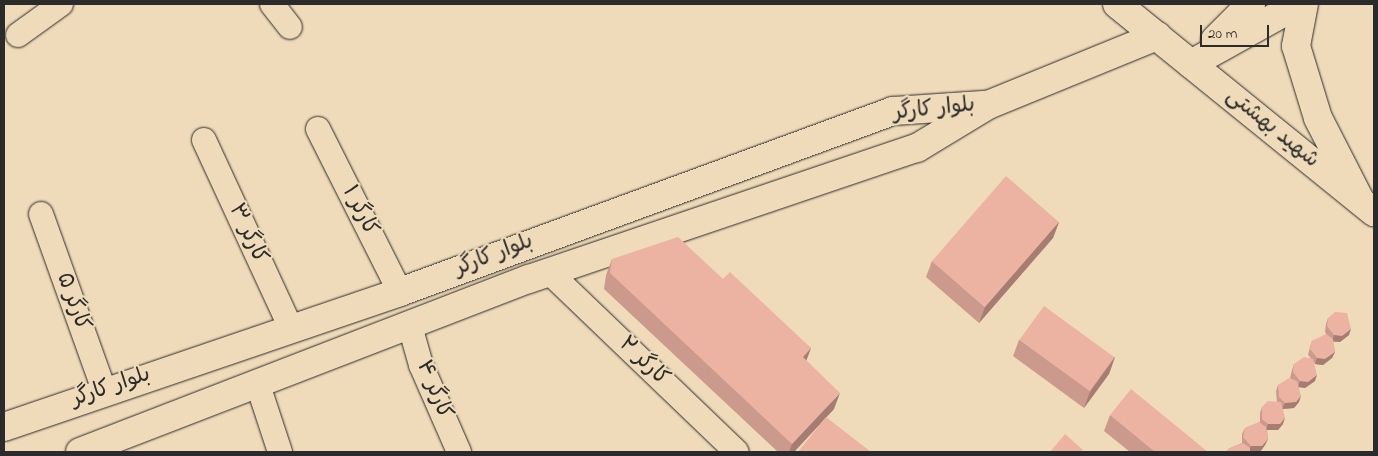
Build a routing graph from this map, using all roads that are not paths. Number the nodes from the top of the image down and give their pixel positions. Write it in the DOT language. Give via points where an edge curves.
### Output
graph roads {
  1 [pos="61,4"];
  2 [pos="272,4"];
  3 [pos="1117,4"];
  4 [pos="1251,4"];
  5 [pos="1299,4"];
  6 [pos="1304,4"];
  7 [pos="290,28"];
  8 [pos="18,35"];
  9 [pos="1163,41"];
  10 [pos="1191,64"];
  11 [pos="988,105"];
  12 [pos="318,129"];
  13 [pos="204,140"];
  14 [pos="1367,206"];
  15 [pos="41,214"];
  16 [pos="549,272"];
  17 [pos="400,292"];
  18 [pos="410,326"];
  19 [pos="291,328"];
  20 [pos="258,385"];
  21 [pos="104,390"];
  22 [pos="4,428"];
  23 [pos="84,452"];
  24 [pos="280,452"];
  25 [pos="459,452"];
  26 [pos="737,452"];
  1 -- 8 [label="street"];
  2 -- 7 [label="street"];
  3 -- 9 [label="street, شهید بهشتی"];
  4 -- 10 [label="street"];
  5 -- 10 [label="street"];
  6 -- 14 [label="street" via="1296,46 1318,118"];
  9 -- 10 [label="street, شهید بهشتی"];
  9 -- 11 [label="street, بلوار کارگر"];
  10 -- 14 [label="street, شهید بهشتی"];
  11 -- 16 [label="street, بلوار کارگر" via="917,148"];
  11 -- 17 [label="street, بلوار کارگر" via="893,111"];
  12 -- 17 [label="street, کارگر ۱"];
  13 -- 19 [label="street, کارگر ۳"];
  15 -- 21 [label="street, کارگر ۵"];
  16 -- 18 [label="street, بلوار کارگر"];
  16 -- 26 [label="street, کارگر ۲"];
  17 -- 18 [label="street"];
  17 -- 19 [label="street, بلوار کارگر"];
  18 -- 20 [label="street, بلوار کارگر"];
  18 -- 25 [label="street, کارگر ۴" via="422,365"];
  19 -- 21 [label="street, بلوار کارگر"];
  20 -- 23 [label="street, بلوار کارگر"];
  20 -- 24 [label="street"];
  21 -- 22 [label="street, بلوار کارگر"];
}
